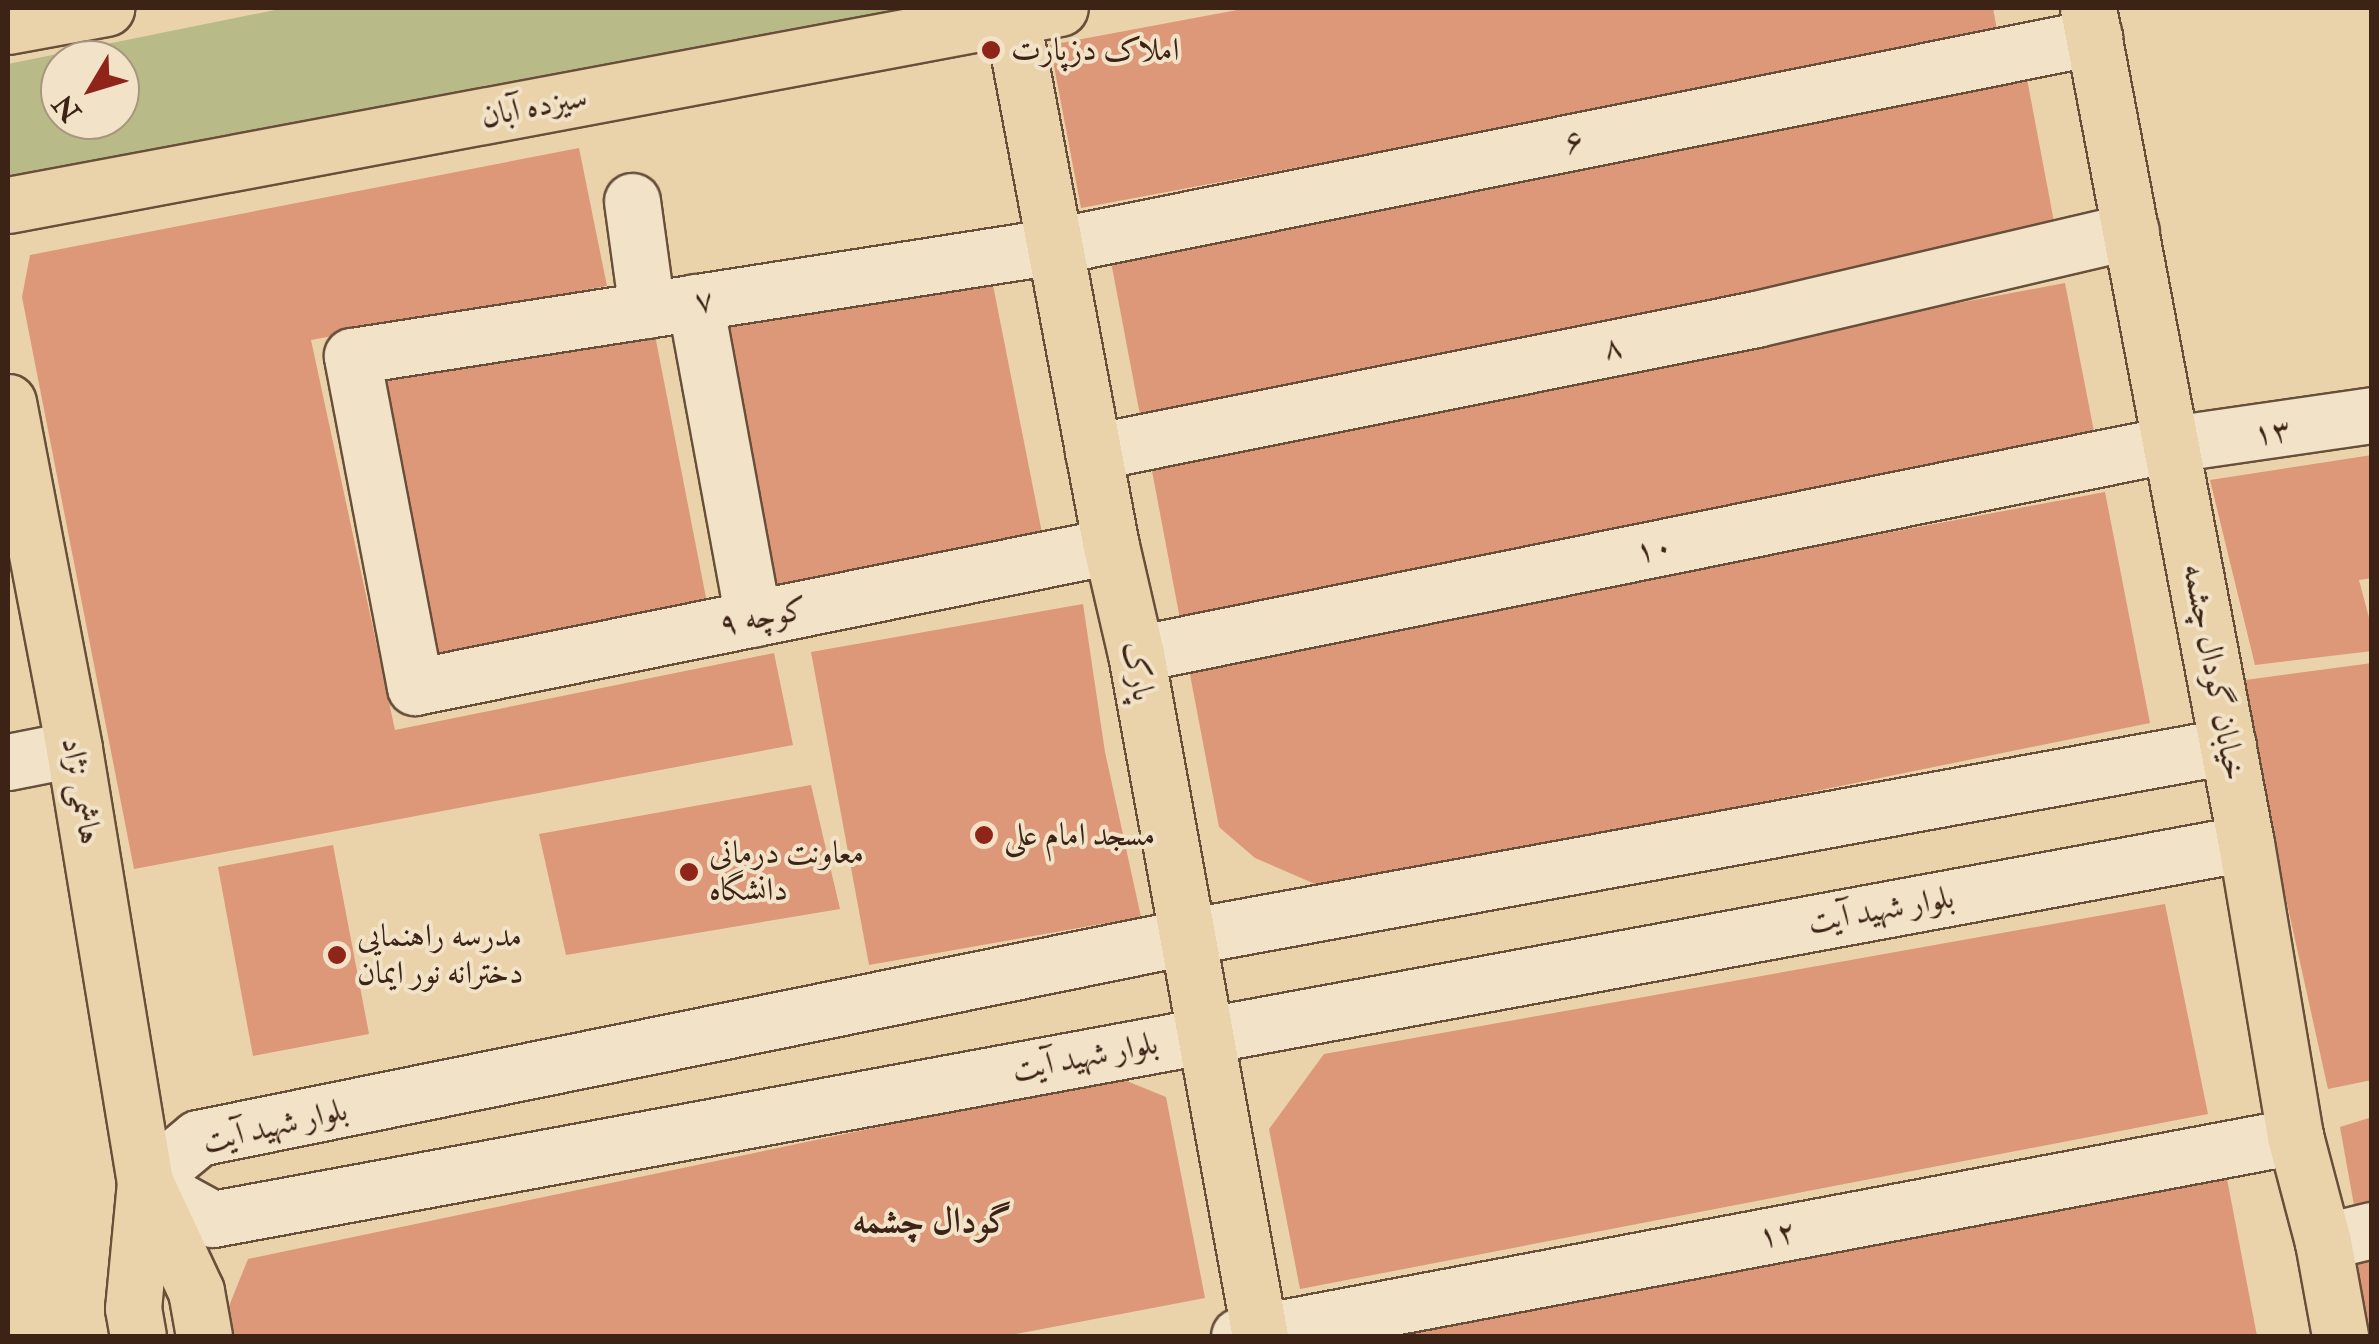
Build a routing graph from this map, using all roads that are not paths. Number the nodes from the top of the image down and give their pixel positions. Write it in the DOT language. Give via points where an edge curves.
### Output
graph roads {
  1 [pos="106,8"];
  2 [pos="1027,11"];
  3 [pos="2091,22"];
  4 [pos="8,26"];
  5 [pos="632,201"];
  6 [pos="8,205"];
  7 [pos="2131,231"];
  8 [pos="1055,246"];
  9 [pos="671,306"];
  10 [pos="8,402"];
  11 [pos="2372,415"];
  12 [pos="2171,444"];
  13 [pos="1093,452"];
  14 [pos="1111,546"];
  15 [pos="22,557"];
  16 [pos="754,619"];
  17 [pos="1136,654"];
  18 [pos="415,688"];
  19 [pos="2228,746"];
  20 [pos="74,749"];
  21 [pos="8,762"];
  22 [pos="2246,843"];
  23 [pos="1186,937"];
  24 [pos="1204,1034"];
  25 [pos="2295,1136"];
  26 [pos="145,1182"];
  27 [pos="2347,1236"];
  28 [pos="1253,1335"];
  29 [pos="138,1336"];
  30 [pos="204,1336"];
  31 [pos="2340,1336"];
  1 -- 4 [label="main road"];
  2 -- 6 [label="main road, سیزده آبان"];
  2 -- 8 [label="main road, پارک"];
  3 -- 7 [label="main road, خیابان گودال چشمه"];
  3 -- 8 [label="street, ۶"];
  5 -- 9 [label="street"];
  7 -- 12 [label="main road, خیابان گودال چشمه"];
  7 -- 13 [label="street, ۸" via="1756,319"];
  8 -- 9 [label="street, ۷"];
  8 -- 13 [label="main road, پارک"];
  9 -- 16 [label="street"];
  9 -- 18 [label="street, ۷" via="352,356"];
  10 -- 15 [label="main road, هاشمی نژاد"];
  11 -- 12 [label="street, ۱۳"];
  12 -- 17 [label="street, ۱۰"];
  12 -- 19 [label="main road, خیابان گودال چشمه"];
  13 -- 14 [label="main road, پارک"];
  14 -- 16 [label="street, کوچه ۹"];
  14 -- 17 [label="main road, پارک"];
  15 -- 20 [label="main road, هاشمی نژاد"];
  16 -- 18 [label="street, کوچه ۹"];
  17 -- 23 [label="main road, پارک"];
  19 -- 22 [label="main road, خیابان گودال چشمه"];
  19 -- 23 [label="street, بلوار شهید آیت"];
  20 -- 21 [label="street"];
  20 -- 26 [label="main road, هاشمی نژاد"];
  22 -- 24 [label="street, بلوار شهید آیت"];
  22 -- 25 [label="main road, خیابان گودال چشمه"];
  23 -- 24 [label="main road, پارک"];
  23 -- 26 [label="street, بلوار شهید آیت" via="198,1138"];
  24 -- 26 [label="street, بلوار شهید آیت" via="212,1219"];
  24 -- 28 [label="main road, پارک"];
  25 -- 27 [label="main road, خیابان گودال چشمه"];
  25 -- 28 [label="street, ۱۲"];
  26 -- 29 [label="main road, هاشمی نژاد" via="133,1308"];
  26 -- 30 [label="main road, هاشمی نژاد" via="196,1291"];
  27 -- 31 [label="main road, خیابان گودال چشمه"];
}
